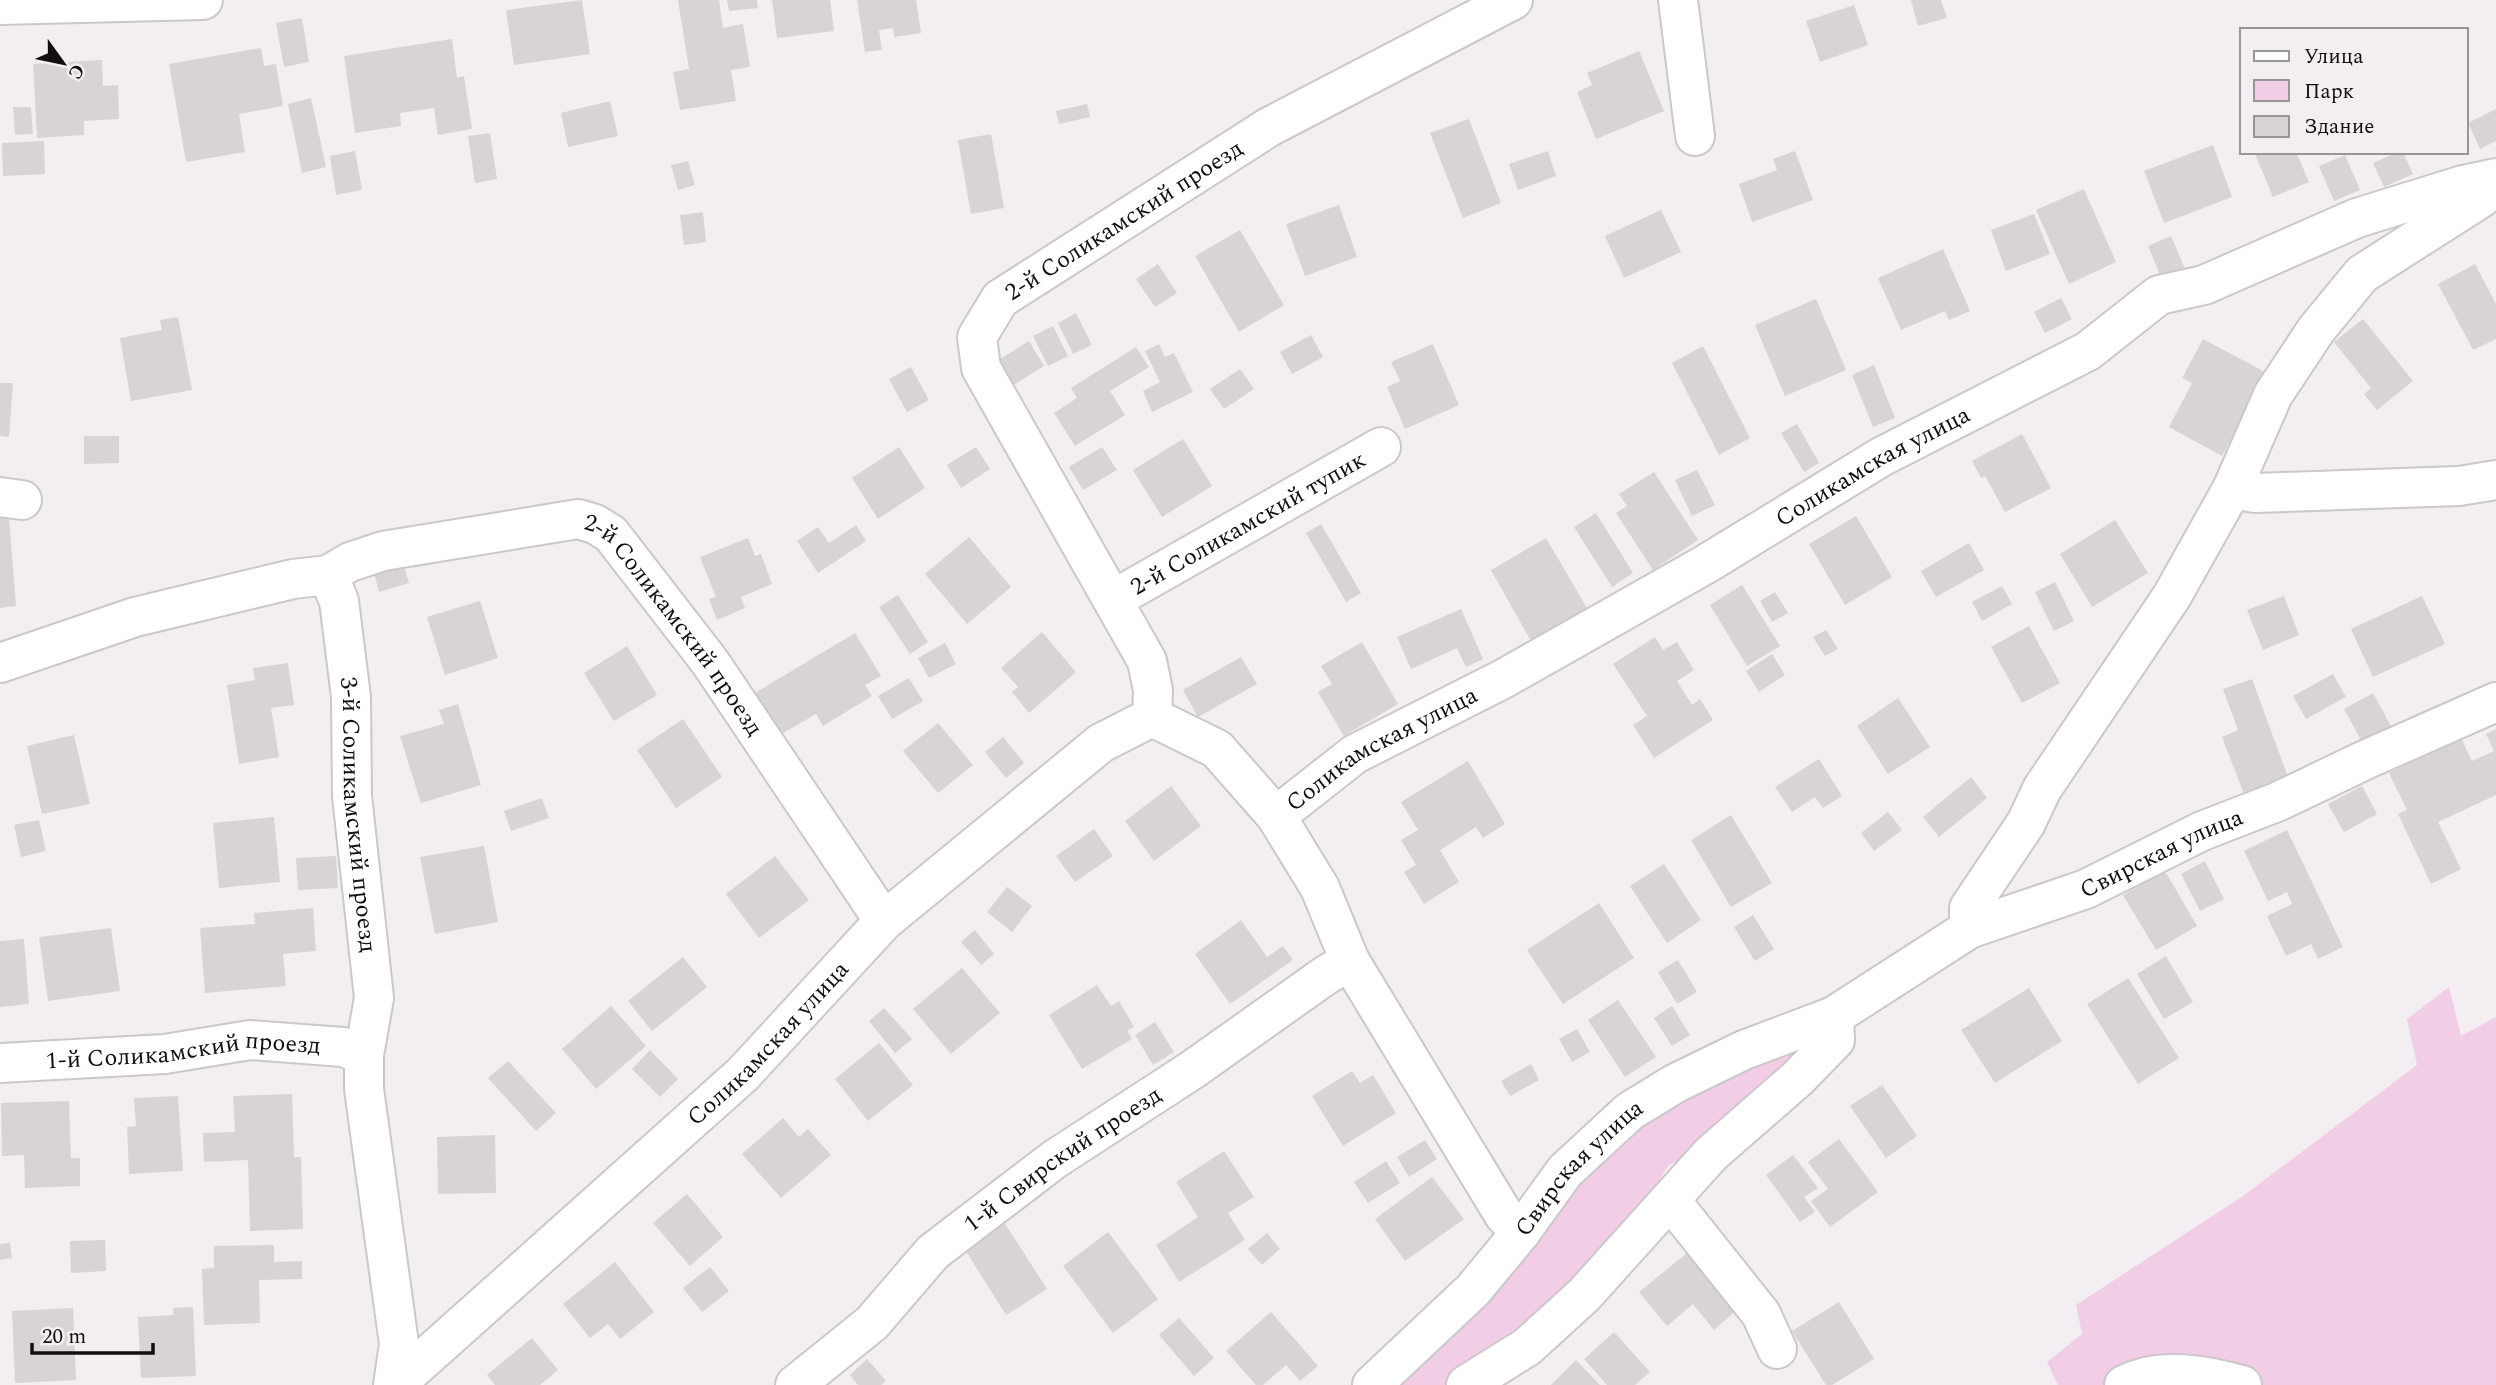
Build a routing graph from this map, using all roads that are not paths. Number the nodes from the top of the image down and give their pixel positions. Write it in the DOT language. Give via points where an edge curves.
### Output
graph roads {
  1 [pos="202,0"];
  2 [pos="1513,0"];
  3 [pos="1678,0"];
  4 [pos="0,5"];
  5 [pos="1695,136"];
  6 [pos="2495,179"];
  7 [pos="1381,447"];
  8 [pos="2496,480"];
  9 [pos="2232,489"];
  10 [pos="328,575"];
  11 [pos="1114,599"];
  12 [pos="0,663"];
  13 [pos="2496,702"];
  14 [pos="1152,717"];
  15 [pos="1276,816"];
  16 [pos="884,921"];
  17 [pos="1969,929"];
  18 [pos="1350,961"];
  19 [pos="1834,1016"];
  20 [pos="365,1055"];
  21 [pos="0,1063"];
  22 [pos="1671,1201"];
  23 [pos="1521,1232"];
  24 [pos="1777,1349"];
  25 [pos="393,1385"];
  26 [pos="795,1385"];
  27 [pos="1372,1385"];
  28 [pos="1466,1385"];
  29 [pos="2124,1385"];
  30 [pos="2242,1385"];
  1 -- 4 [label="street"];
  2 -- 11 [label="street, 2-й Соликамский проезд" via="1269,128 1000,299 976,337 981,368"];
  3 -- 5 [label="street"];
  6 -- 9 [label="street" via="2481,198 2362,274 2316,330 2273,395"];
  6 -- 15 [label="street, Соликамская улица" via="2357,218 2204,285 2160,295 2088,351 1881,457 1539,659 1355,754"];
  7 -- 11 [label="street, 2-й Соликамский тупик"];
  8 -- 9 [label="street" via="2459,486 2255,494"];
  9 -- 17 [label="street" via="2172,596 2042,789 2026,823 1969,908"];
  10 -- 12 [label="street, 2-й Соликамский проезд" via="293,579 135,617"];
  10 -- 16 [label="street, 2-й Соликамский проезд" via="349,562 383,551 578,519 595,524 611,534 710,662"];
  10 -- 20 [label="street, 3-й Соликамский проезд" via="340,601 351,697 352,796 374,998"];
  11 -- 14 [label="street, 2-й Соликамский проезд" via="1147,661"];
  13 -- 17 [label="street, Свирская улица" via="2277,802 2202,831 2086,889"];
  14 -- 15 [label="street" via="1217,749"];
  14 -- 16 [label="street, Соликамская улица" via="1101,743"];
  15 -- 18 [label="street" via="1320,888"];
  16 -- 25 [label="street, Соликамская улица" via="743,1074"];
  17 -- 19 [label="street, Свирская улица"];
  18 -- 23 [label="street" via="1504,1215"];
  18 -- 26 [label="street, 1-й Свирский проезд" via="1065,1152 933,1252 872,1323"];
  19 -- 22 [label="street" via="1835,1040 1712,1154"];
  19 -- 23 [label="street, Свирская улица" via="1744,1051 1630,1111 1565,1171"];
  20 -- 21 [label="street, 1-й Соликамский проезд" via="343,1047 250,1040 165,1054"];
  20 -- 25 [label="street, 3-й Соликамский проезд" via="364,1089 399,1344"];
  22 -- 24 [label="street" via="1761,1314"];
  22 -- 28 [label="street" via="1584,1295 1528,1347"];
  23 -- 27 [label="street, Свирская улица" via="1473,1290"];
  29 -- 30 [label="street" via="2174,1373"];
}
